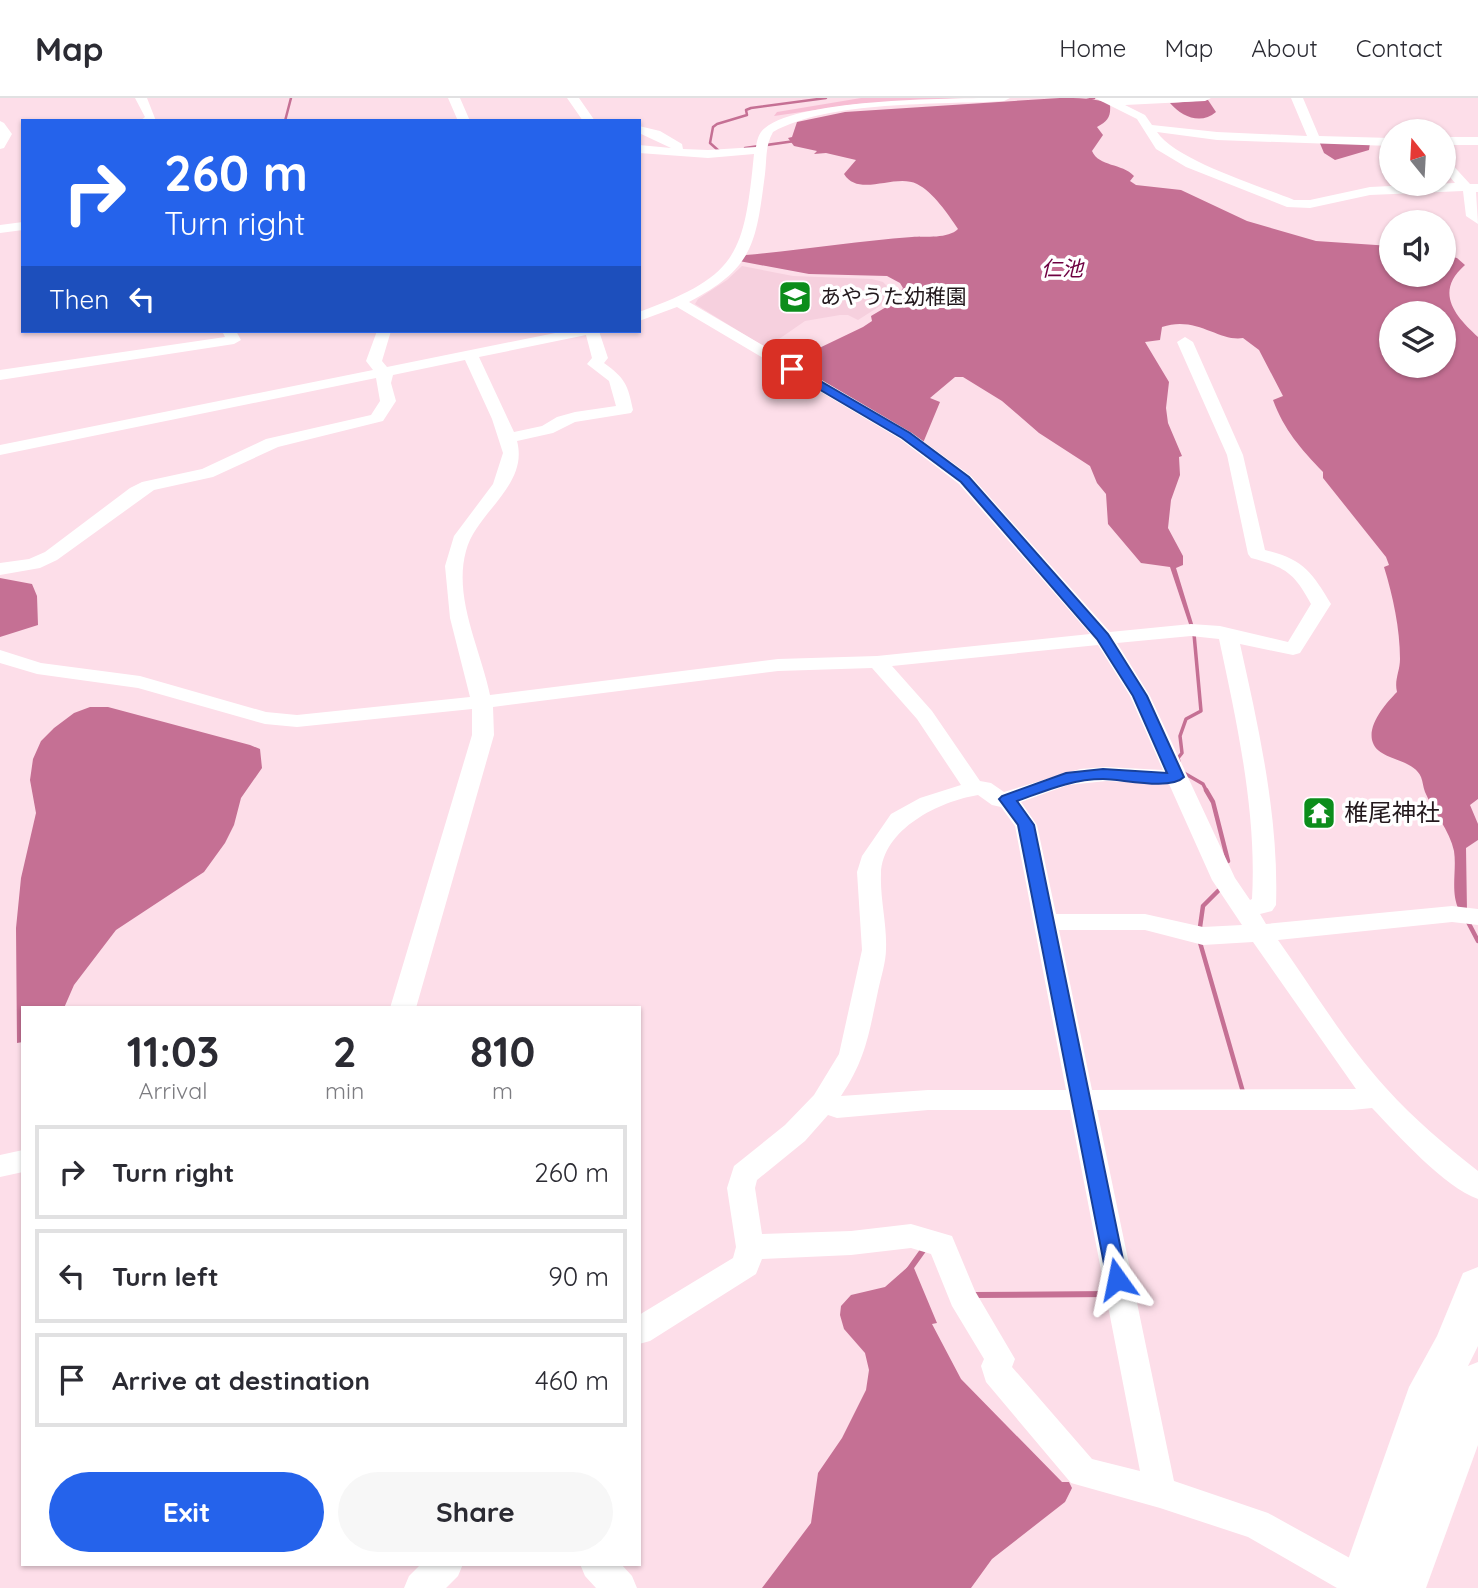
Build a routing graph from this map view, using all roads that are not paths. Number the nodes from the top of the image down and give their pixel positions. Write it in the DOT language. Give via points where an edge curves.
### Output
graph roads {
  1 [pos="141,98"];
  2 [pos="454,98"];
  3 [pos="573,98"];
  4 [pos="845,98"];
  5 [pos="1004,98"];
  6 [pos="1101,98"];
  7 [pos="1205,98"];
  8 [pos="1297,98"];
  9 [pos="1115,103"];
  10 [pos="775,116"];
  11 [pos="151,119"];
  12 [pos="463,119"];
  13 [pos="588,119"];
  14 [pos="0,125"];
  15 [pos="1150,128"];
  16 [pos="641,130"];
  17 [pos="1315,140"];
  18 [pos="1456,141"];
  19 [pos="1478,141"];
  20 [pos="1379,142"];
  21 [pos="762,147"];
  22 [pos="4,148"];
  23 [pos="641,149"];
  24 [pos="708,154"];
  25 [pos="1456,174"];
  26 [pos="1472,188"];
  27 [pos="1478,220"];
  28 [pos="21,226"];
  29 [pos="0,229"];
  30 [pos="678,302"];
  31 [pos="641,316"];
  32 [pos="230,333"];
  33 [pos="383,333"];
  34 [pos="576,333"];
  35 [pos="592,333"];
  36 [pos="1185,342"];
  37 [pos="470,354"];
  38 [pos="0,375"];
  39 [pos="383,379"];
  40 [pos="508,438"];
  41 [pos="0,450"];
  42 [pos="0,569"];
  43 [pos="1228,636"];
  44 [pos="1103,637"];
  45 [pos="0,656"];
  46 [pos="877,662"];
  47 [pos="482,702"];
  48 [pos="1177,777"];
  49 [pos="974,788"];
  50 [pos="1007,799"];
  51 [pos="1244,909"];
  52 [pos="1469,916"];
  53 [pos="1047,922"];
  54 [pos="1260,933"];
  55 [pos="404,1006"];
  56 [pos="1378,1097"];
  57 [pos="1080,1100"];
  58 [pos="823,1102"];
  59 [pos="21,1161"];
  60 [pos="0,1166"];
  61 [pos="1478,1187"];
  62 [pos="750,1247"];
  63 [pos="1478,1286"];
  64 [pos="641,1330"];
  65 [pos="1478,1383"];
  66 [pos="1160,1492"];
  67 [pos="444,1566"];
  68 [pos="599,1566"];
  69 [pos="1376,1587"];
  70 [pos="421,1588"];
  71 [pos="620,1588"];
  1 -- 11 [label="street"];
  2 -- 12 [label="street"];
  3 -- 13 [label="street"];
  4 -- 10 [label="street"];
  5 -- 10 [label="street"];
  6 -- 9 [label="street"];
  7 -- 9 [label="street"];
  8 -- 17 [label="street"];
  9 -- 15 [label="street" via="1141,117"];
  10 -- 21 [label="street"];
  14 -- 22 [label="street" via="6,134"];
  15 -- 17 [label="street"];
  15 -- 26 [label="street" via="1160,146 1190,164 1292,204 1370,191"];
  16 -- 24 [label="street" via="666,143"];
  17 -- 20 [label="street"];
  18 -- 19 [label="street"];
  21 -- 24 [label="street"];
  21 -- 30 [label="street" via="746,247 715,280"];
  23 -- 24 [label="street"];
  25 -- 26 [label="street"];
  26 -- 27 [label="street" via="1473,216"];
  28 -- 29 [label="street"];
  30 -- 31 [label="street"];
  30 -- 44 [label="street" via="941,460 965,480"];
  32 -- 38 [label="street" via="234,340"];
  33 -- 39 [label="street" via="374,361"];
  34 -- 37 [label="street"];
  35 -- 40 [label="street" via="600,358 595,364 616,379 625,410 575,417 547,430"];
  36 -- 43 [label="street" via="1235,455 1257,554 1297,566 1321,604 1293,649"];
  37 -- 39 [label="street"];
  37 -- 40 [label="street"];
  39 -- 41 [label="street"];
  39 -- 42 [label="street" via="388,401 377,418 272,443 207,473 148,486 51,556"];
  40 -- 47 [label="street" via="511,453 506,470 456,546 454,566 462,631"];
  43 -- 44 [label="street" via="1194,631"];
  43 -- 51 [label="street" via="1245,713 1266,858 1264,905"];
  44 -- 46 [label="street"];
  44 -- 48 [label="street" via="1140,696"];
  45 -- 47 [label="street" via="37,668 141,682 265,718 310,720"];
  46 -- 47 [label="street" via="778,665"];
  46 -- 49 [label="street" via="925,715"];
  47 -- 55 [label="street" via="483,735"];
  48 -- 50 [label="street" via="1103,774 1066,778"];
  48 -- 51 [label="street" via="1224,880"];
  49 -- 50 [label="street"];
  49 -- 58 [label="street" via="928,803 900,819 873,856 869,872 874,950 847,1068"];
  50 -- 53 [label="street" via="1026,825"];
  51 -- 54 [label="street"];
  52 -- 54 [label="street"];
  53 -- 54 [label="street" via="1145,922 1203,936"];
  53 -- 57 [label="street"];
  54 -- 56 [label="street"];
  56 -- 57 [label="street"];
  56 -- 61 [label="street" via="1429,1148"];
  57 -- 58 [label="street" via="928,1100 837,1107"];
  57 -- 66 [label="street"];
  58 -- 62 [label="street" via="795,1133 744,1174 741,1188"];
  59 -- 60 [label="street"];
  62 -- 64 [label="street" via="746,1265"];
  62 -- 66 [label="street" via="851,1244 911,1236 942,1245 963,1295 1000,1359 998,1372 1082,1472"];
  63 -- 69 [label="highway" via="1456,1345 1433,1387"];
  65 -- 69 [label="highway"];
  66 -- 69 [label="street" via="1256,1524"];
  67 -- 70 [label="street"];
  68 -- 71 [label="street"];
}
